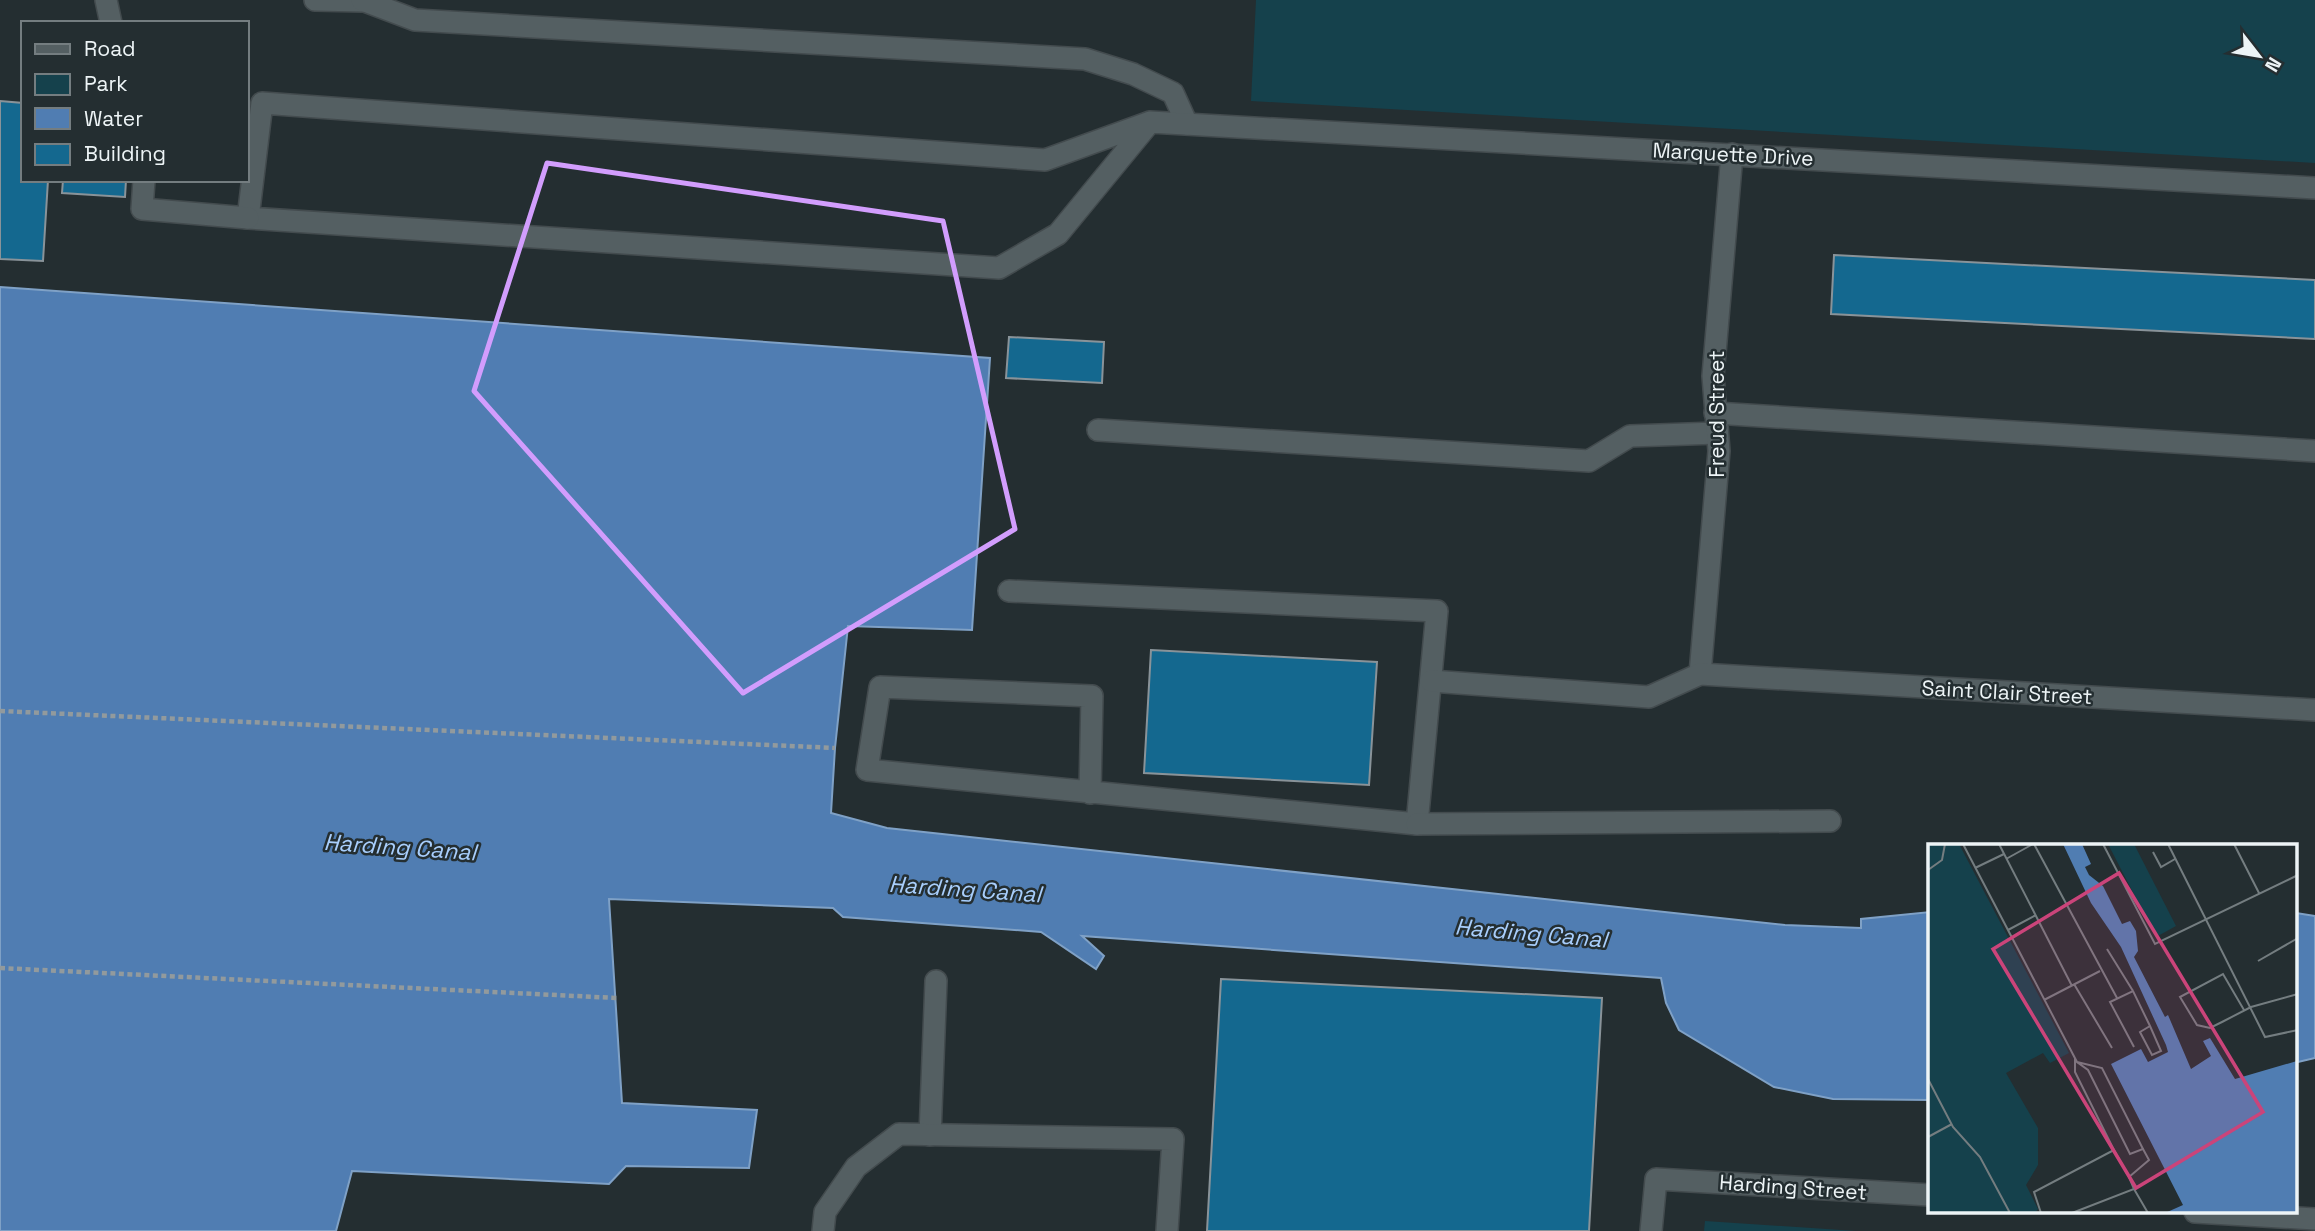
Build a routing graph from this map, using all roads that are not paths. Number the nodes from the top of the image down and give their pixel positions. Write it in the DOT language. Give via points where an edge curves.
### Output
graph roads {
  1 [pos="106,0"];
  2 [pos="315,0"];
  3 [pos="362,1"];
  4 [pos="111,21"];
  5 [pos="255,102"];
  6 [pos="1150,122"];
  7 [pos="1187,124"];
  8 [pos="1732,154"];
  9 [pos="144,182"];
  10 [pos="2315,188"];
  11 [pos="248,218"];
  12 [pos="1716,423"];
  13 [pos="1098,430"];
  14 [pos="2315,451"];
  15 [pos="1009,591"];
  16 [pos="1700,674"];
  17 [pos="1431,681"];
  18 [pos="2315,710"];
  19 [pos="1090,793"];
  20 [pos="1830,821"];
  21 [pos="1417,824"];
  22 [pos="936,981"];
  23 [pos="930,1135"];
  24 [pos="1928,1195"];
  25 [pos="2229,1214"];
  26 [pos="2315,1219"];
  27 [pos="823,1231"];
  28 [pos="1167,1231"];
  29 [pos="1651,1231"];
  1 -- 4 [label="street"];
  2 -- 3 [label="street"];
  3 -- 7 [label="street" via="415,20 1085,59 1173,93"];
  5 -- 6 [label="street" via="1045,160"];
  5 -- 11 [label="street"];
  6 -- 7 [label="street, Marquette Drive"];
  6 -- 11 [label="street" via="1058,234 999,268"];
  7 -- 8 [label="street, Marquette Drive"];
  8 -- 10 [label="street, Marquette Drive"];
  8 -- 12 [label="street, Freud Street" via="1713,376"];
  9 -- 11 [label="street" via="142,209"];
  12 -- 13 [label="street" via="1630,436 1589,461"];
  12 -- 14 [label="street"];
  12 -- 16 [label="street, Freud Street" via="1719,451"];
  15 -- 17 [label="street" via="1437,611"];
  16 -- 17 [label="street" via="1649,697"];
  16 -- 18 [label="street, Saint Clair Street"];
  17 -- 21 [label="street"];
  19 -- 19 [label="street" via="867,770 880,687 1092,696"];
  19 -- 21 [label="street"];
  20 -- 21 [label="street"];
  22 -- 23 [label="street"];
  23 -- 27 [label="street" via="899,1134 856,1167 825,1212"];
  23 -- 28 [label="street" via="1173,1139"];
  24 -- 29 [label="street, Harding Street" via="1656,1179"];
  25 -- 26 [label="street"];
}
